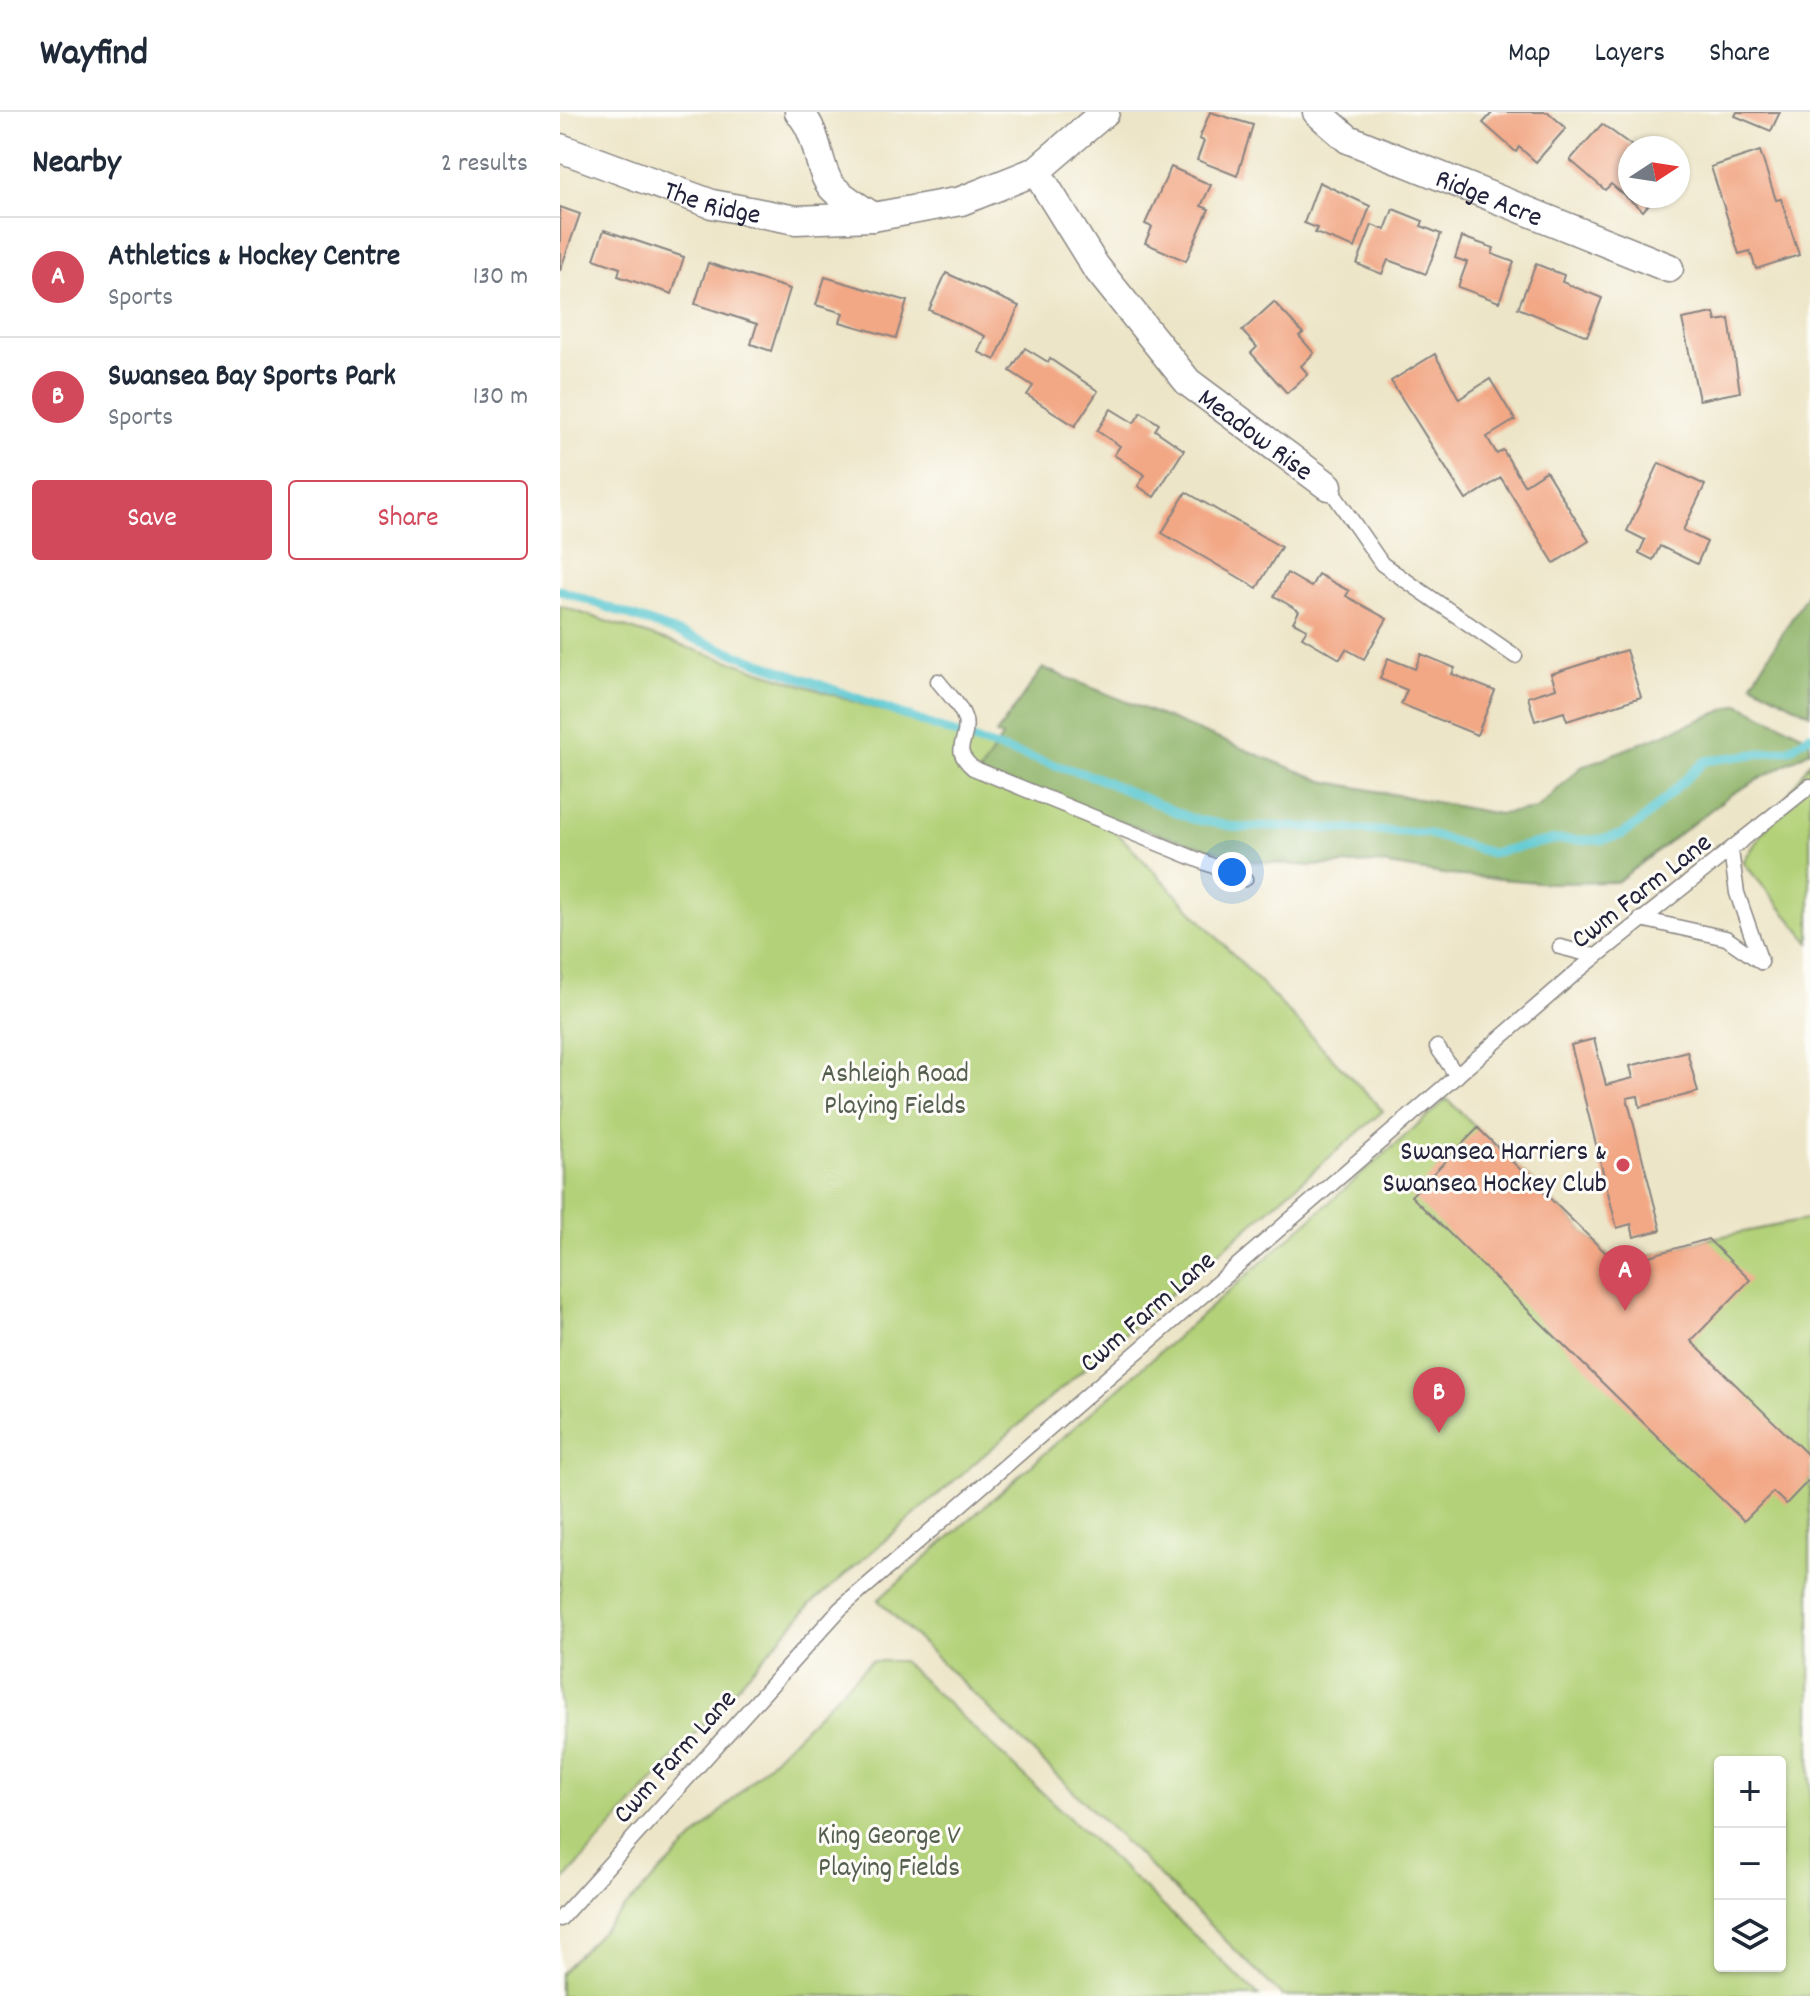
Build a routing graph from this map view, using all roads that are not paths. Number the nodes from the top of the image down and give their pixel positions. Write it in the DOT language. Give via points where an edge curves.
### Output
graph roads {
  1 [pos="799,112"];
  2 [pos="1105,112"];
  3 [pos="1317,112"];
  4 [pos="560,148"];
  5 [pos="1036,171"];
  6 [pos="873,217"];
  7 [pos="1669,268"];
  8 [pos="1328,486"];
  9 [pos="1515,656"];
  10 [pos="938,681"];
  11 [pos="1810,786"];
  12 [pos="1731,851"];
  13 [pos="1245,879"];
  14 [pos="1641,919"];
  15 [pos="1560,947"];
  16 [pos="1595,956"];
  17 [pos="1437,1047"];
  18 [pos="1457,1076"];
  19 [pos="560,1919"];
  1 -- 6 [label="street" via="819,148 831,186"];
  2 -- 5 [label="street, The Ridge"];
  3 -- 7 [label="street, Ridge Acre" via="1348,139"];
  4 -- 6 [label="street, The Ridge" via="712,204 796,220"];
  5 -- 6 [label="street, The Ridge" via="961,201"];
  5 -- 8 [label="street, Meadow Rise" via="1095,266 1188,382"];
  8 -- 9 [label="lane, Meadow Rise" via="1382,564"];
  10 -- 13 [label="lane" via="961,710 966,724 960,746 973,768"];
  11 -- 12 [label="lane, Cwm Farm Lane"];
  12 -- 14 [label="lane, Cwm Farm Lane"];
  12 -- 14 [label="lane" via="1737,893 1761,962 1726,938"];
  14 -- 16 [label="lane, Cwm Farm Lane"];
  15 -- 16 [label="lane"];
  16 -- 18 [label="lane, Cwm Farm Lane"];
  17 -- 18 [label="lane"];
  18 -- 19 [label="lane, Cwm Farm Lane" via="840,1609"];
}
